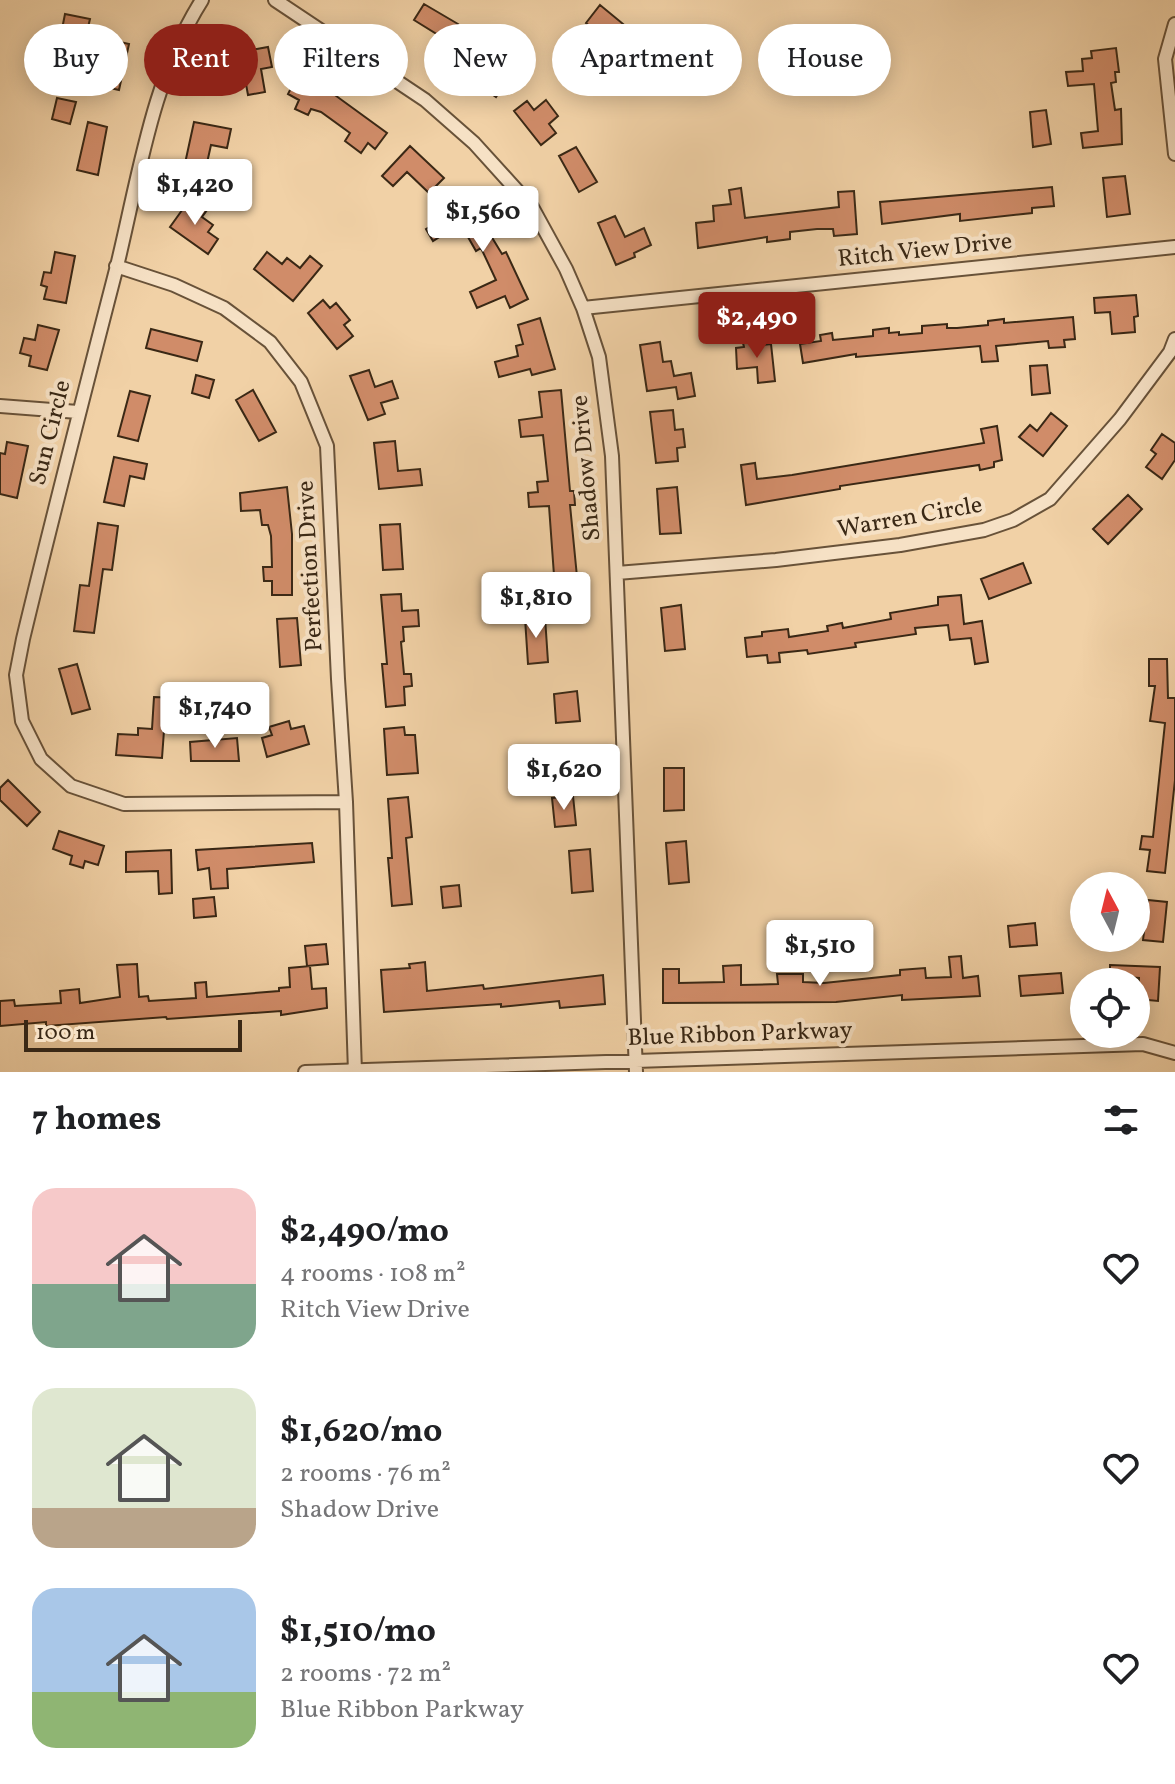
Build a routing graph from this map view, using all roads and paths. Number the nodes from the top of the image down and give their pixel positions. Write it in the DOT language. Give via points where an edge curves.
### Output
graph roads {
  1 [pos="202,0"];
  2 [pos="275,0"];
  3 [pos="1175,24"];
  4 [pos="1175,154"];
  5 [pos="1175,247"];
  6 [pos="116,266"];
  7 [pos="583,308"];
  8 [pos="1175,339"];
  9 [pos="0,406"];
  10 [pos="78,412"];
  11 [pos="617,573"];
  12 [pos="346,802"];
  13 [pos="1175,1053"];
  14 [pos="636,1066"];
  15 [pos="355,1071"];
  16 [pos="305,1072"];
  1 -- 6 [label="street, Sun Circle" via="183,29 153,114"];
  2 -- 7 [label="street, Shadow Drive" via="425,100 474,143 532,207"];
  3 -- 4 [label="street" via="1165,59"];
  5 -- 7 [label="street, Ritch View Drive"];
  6 -- 10 [label="street, Sun Circle"];
  6 -- 12 [label="street, Perfection Drive" via="224,308 270,342 301,382 327,446"];
  7 -- 11 [label="street, Shadow Drive" via="599,357 612,456"];
  8 -- 11 [label="street, Warren Circle" via="1120,419 1050,499 1013,520 900,545"];
  9 -- 10 [label="street"];
  10 -- 12 [label="street, Sun Circle" via="16,675 22,721 41,759 71,786 124,804"];
  11 -- 14 [label="street, Shadow Drive"];
  12 -- 15 [label="street, Perfection Drive"];
  13 -- 14 [label="street, Blue Ribbon Parkway" via="1143,1044"];
  14 -- 15 [label="street, Blue Ribbon Parkway"];
  15 -- 16 [label="street, Blue Ribbon Parkway"];
}
